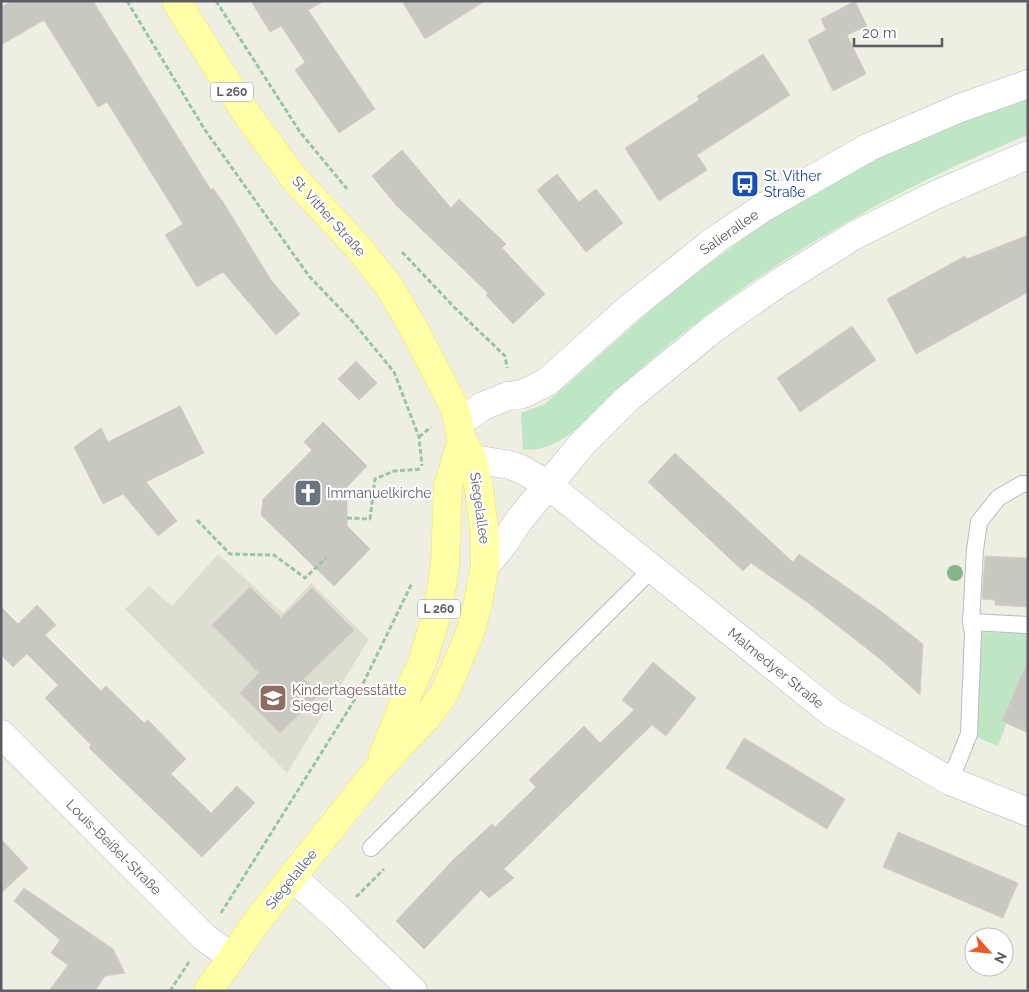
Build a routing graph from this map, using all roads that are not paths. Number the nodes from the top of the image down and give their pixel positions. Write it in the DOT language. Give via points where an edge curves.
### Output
graph roads {
  1 [pos="176,1"];
  2 [pos="1028,84"];
  3 [pos="1028,155"];
  4 [pos="465,440"];
  5 [pos="1028,484"];
  6 [pos="548,485"];
  7 [pos="485,566"];
  8 [pos="652,569"];
  9 [pos="971,622"];
  10 [pos="1028,625"];
  11 [pos="1,734"];
  12 [pos="378,769"];
  13 [pos="950,781"];
  14 [pos="1028,812"];
  15 [pos="371,848"];
  16 [pos="292,877"];
  17 [pos="231,956"];
  18 [pos="208,991"];
  19 [pos="413,991"];
  1 -- 4 [label="main road, St. Vither Straße / L 260" via="246,113 294,178 389,286 449,393"];
  2 -- 4 [label="street, Salierallee" via="960,108 869,147 764,207 715,240 547,382 523,394 484,406"];
  3 -- 6 [label="street" via="855,234 777,284 714,328 626,400"];
  4 -- 6 [label="street"];
  4 -- 7 [label="main road, Siegelallee / L 260" via="480,490"];
  4 -- 12 [label="main road, Siegelallee / L 260" via="448,486 445,565 438,610 422,663"];
  5 -- 9 [label="lane" via="1022,484 998,498 980,522"];
  6 -- 7 [label="street"];
  6 -- 8 [label="street, Malmedyer Straße"];
  7 -- 12 [label="main road, Siegelallee / L 260" via="470,633 444,694"];
  8 -- 13 [label="street, Malmedyer Straße" via="832,713"];
  8 -- 15 [label="lane"];
  9 -- 10 [label="lane"];
  9 -- 13 [label="lane" via="969,734"];
  11 -- 17 [label="street, Louis-Beißel-Straße" via="205,938"];
  12 -- 16 [label="main road, Siegelallee / L 260"];
  13 -- 14 [label="street, Malmedyer Straße"];
  16 -- 17 [label="main road, Siegelallee / L 260"];
  16 -- 19 [label="street"];
  17 -- 18 [label="main road, Siegelallee / L 260"];
}
